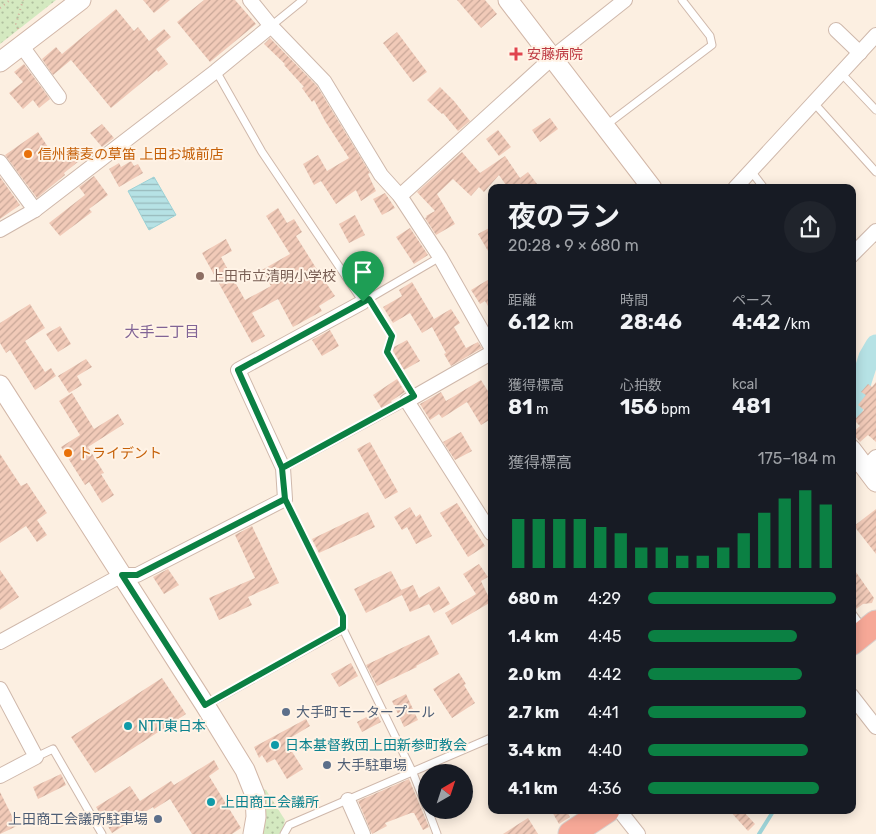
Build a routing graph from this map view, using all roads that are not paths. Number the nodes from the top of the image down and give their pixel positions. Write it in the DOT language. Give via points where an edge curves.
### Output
graph roads {
  1 [pos="81,0"];
  2 [pos="250,0"];
  3 [pos="304,0"];
  4 [pos="508,0"];
  5 [pos="625,0"];
  6 [pos="682,0"];
  7 [pos="271,26"];
  8 [pos="836,30"];
  9 [pos="876,35"];
  10 [pos="20,38"];
  11 [pos="860,53"];
  12 [pos="553,57"];
  13 [pos="0,62"];
  14 [pos="216,71"];
  15 [pos="841,73"];
  16 [pos="59,97"];
  17 [pos="814,103"];
  18 [pos="876,110"];
  19 [pos="605,126"];
  20 [pos="0,162"];
  21 [pos="751,171"];
  22 [pos="876,172"];
  23 [pos="649,184"];
  24 [pos="739,184"];
  25 [pos="761,184"];
  26 [pos="400,196"];
  27 [pos="35,210"];
  28 [pos="0,230"];
  29 [pos="876,230"];
  30 [pos="856,251"];
  31 [pos="440,256"];
  32 [pos="366,301"];
  33 [pos="392,336"];
  34 [pos="488,342"];
  35 [pos="488,355"];
  36 [pos="0,385"];
  37 [pos="410,398"];
  38 [pos="856,454"];
  39 [pos="282,468"];
  40 [pos="873,469"];
  41 [pos="285,499"];
  42 [pos="488,529"];
  43 [pos="122,575"];
  44 [pos="343,628"];
  45 [pos="0,642"];
  46 [pos="0,689"];
  47 [pos="856,701"];
  48 [pos="205,705"];
  49 [pos="876,727"];
  50 [pos="488,739"];
  51 [pos="36,757"];
  52 [pos="413,773"];
  53 [pos="0,776"];
  54 [pos="418,786"];
  55 [pos="348,800"];
  56 [pos="601,814"];
  57 [pos="622,814"];
  58 [pos="431,819"];
  59 [pos="99,833"];
  60 [pos="253,834"];
  61 [pos="284,834"];
  62 [pos="363,834"];
  63 [pos="437,834"];
  64 [pos="571,834"];
  65 [pos="638,834"];
  1 -- 10 [label="street"];
  2 -- 7 [label="street"];
  3 -- 7 [label="lane"];
  4 -- 12 [label="street"];
  5 -- 12 [label="street"];
  6 -- 19 [label="lane" via="710,36 712,45"];
  7 -- 14 [label="street"];
  7 -- 26 [label="street" via="324,81 381,175"];
  8 -- 11 [label="street"];
  9 -- 11 [label="street"];
  10 -- 13 [label="street"];
  10 -- 16 [label="street"];
  11 -- 15 [label="street"];
  12 -- 19 [label="street"];
  12 -- 26 [label="street"];
  14 -- 27 [label="street"];
  14 -- 32 [label="lane" via="262,152"];
  15 -- 17 [label="street"];
  15 -- 18 [label="lane"];
  17 -- 21 [label="street"];
  17 -- 22 [label="lane"];
  19 -- 23 [label="street"];
  20 -- 27 [label="street"];
  21 -- 24 [label="street"];
  21 -- 25 [label="lane"];
  26 -- 31 [label="street"];
  27 -- 28 [label="street"];
  29 -- 30 [label="street"];
  31 -- 32 [label="lane"];
  31 -- 34 [label="street"];
  32 -- 39 [label="street" via="238,370"];
  33 -- 37 [label="lane" via="387,352"];
  35 -- 37 [label="street"];
  36 -- 43 [label="street"];
  37 -- 39 [label="lane"];
  37 -- 42 [label="street"];
  38 -- 40 [label="street"];
  39 -- 41 [label="street"];
  41 -- 43 [label="street" via="137,575"];
  41 -- 44 [label="lane" via="343,616"];
  43 -- 45 [label="street"];
  43 -- 48 [label="street"];
  44 -- 48 [label="lane"];
  44 -- 52 [label="lane"];
  46 -- 51 [label="street"];
  47 -- 49 [label="street"];
  48 -- 60 [label="street" via="245,770 255,795"];
  50 -- 52 [label="lane"];
  51 -- 53 [label="street"];
  51 -- 59 [label="lane" via="53,749"];
  52 -- 54 [label="lane"];
  52 -- 55 [label="lane"];
  55 -- 61 [label="lane" via="289,824"];
  55 -- 62 [label="street"];
  56 -- 64 [label="highway"];
  57 -- 65 [label="street"];
  58 -- 63 [label="lane"];
}
